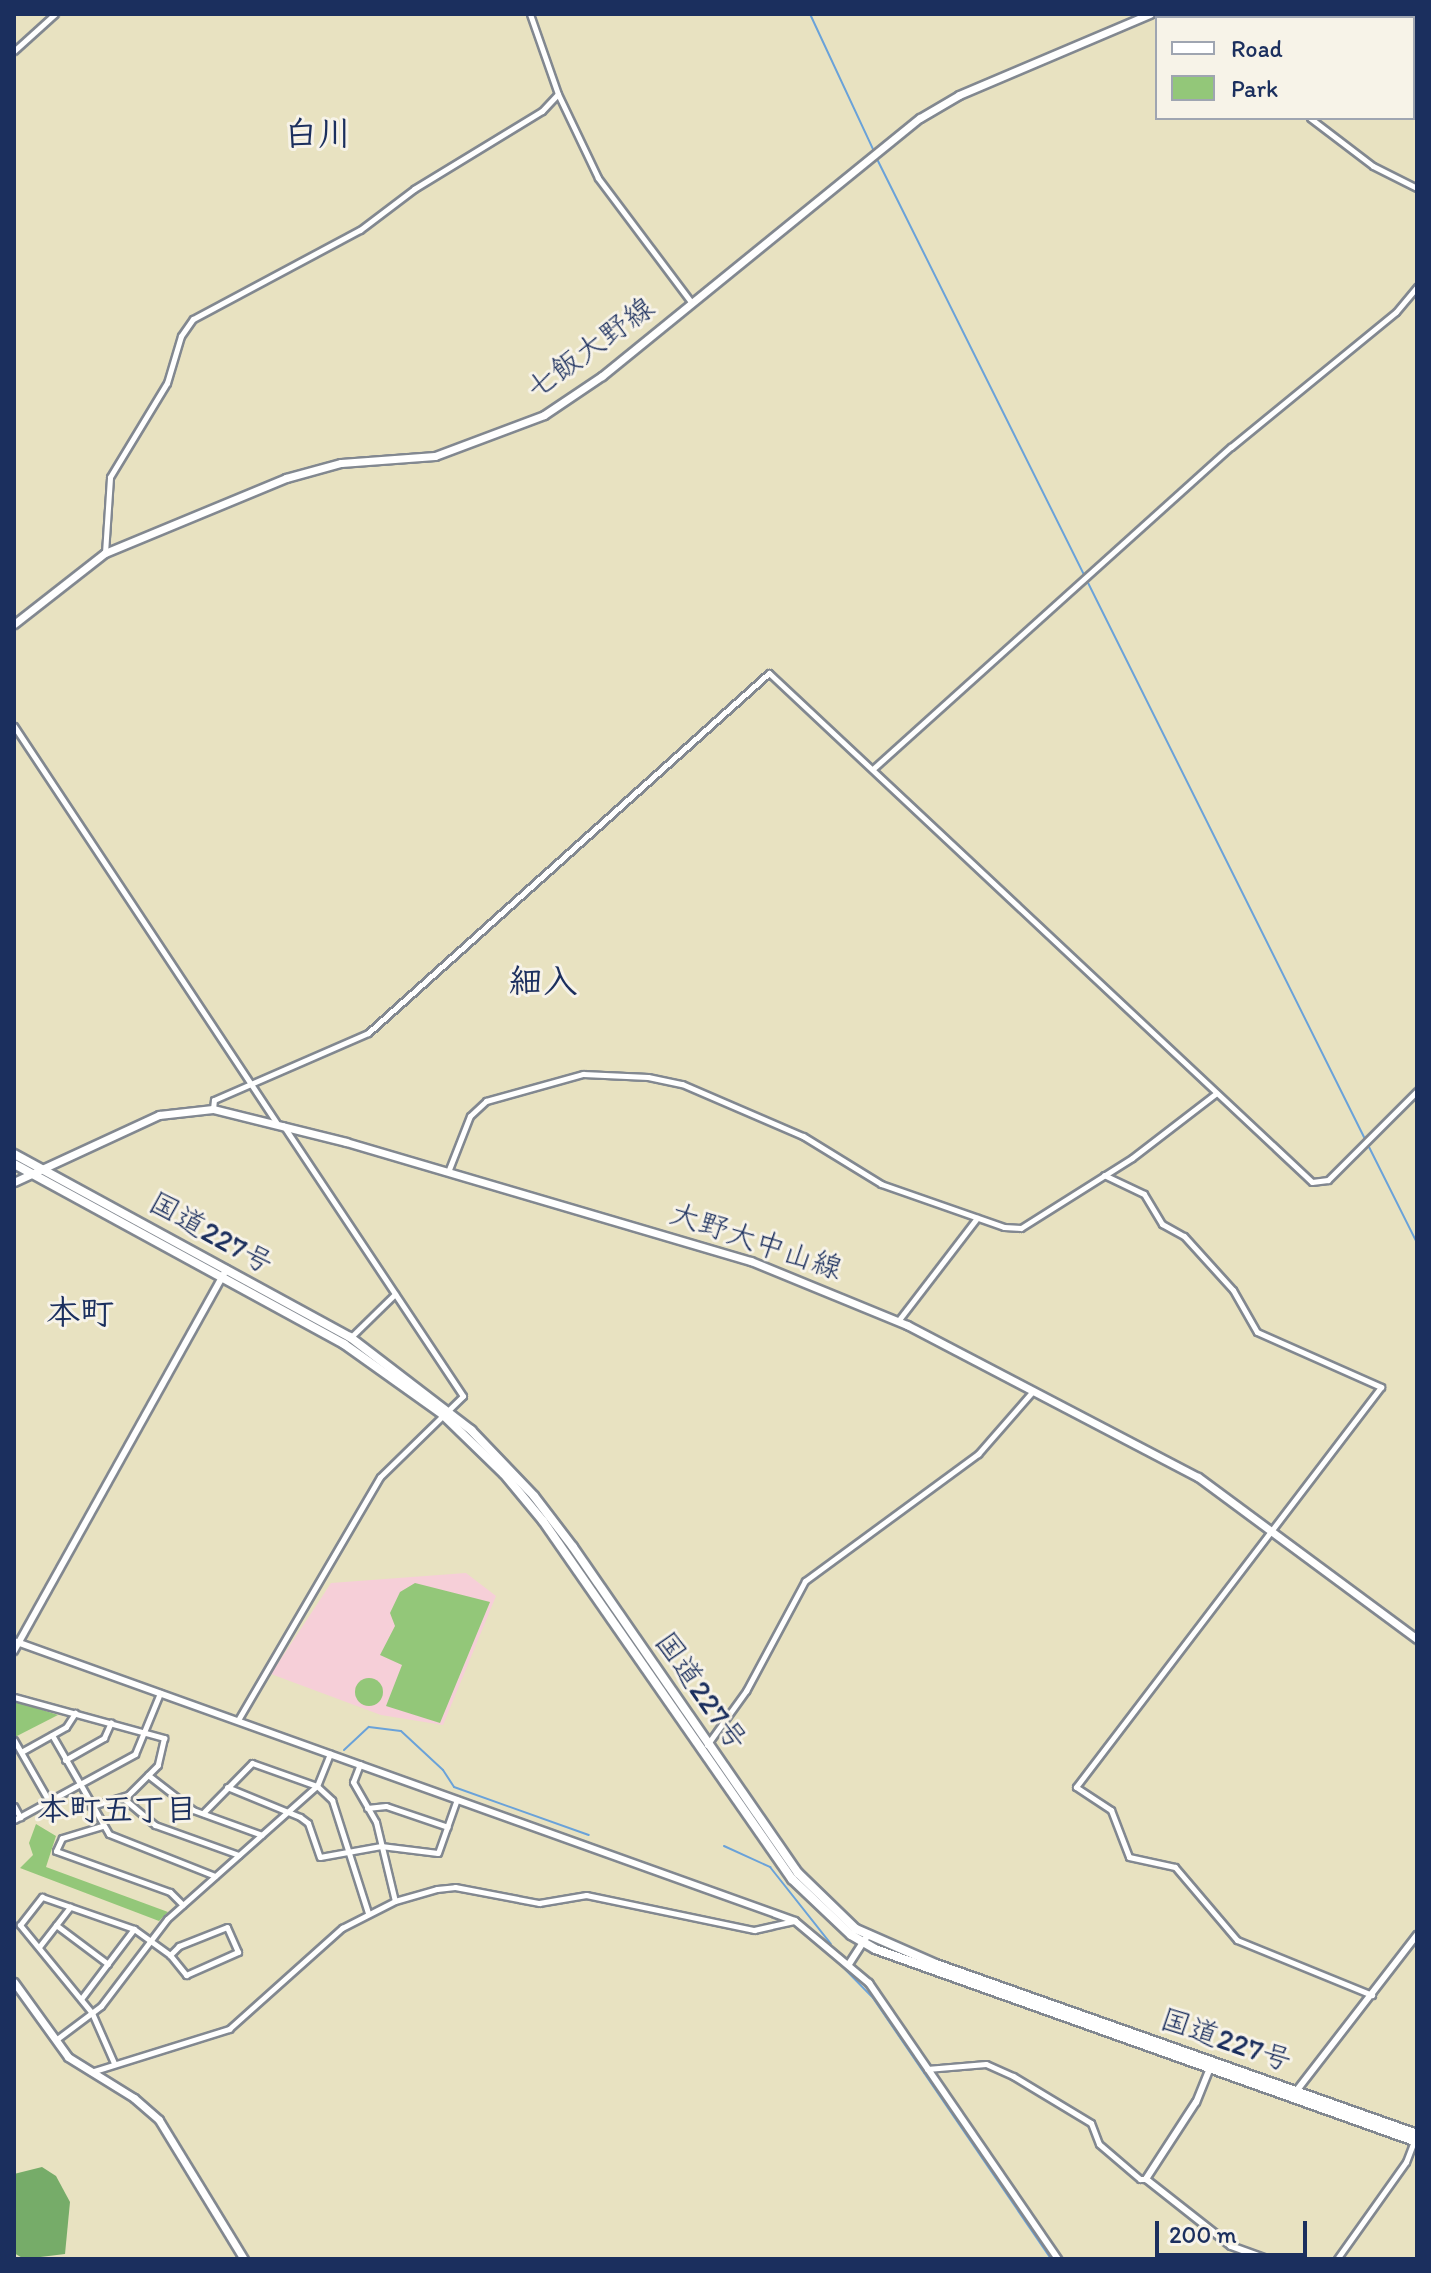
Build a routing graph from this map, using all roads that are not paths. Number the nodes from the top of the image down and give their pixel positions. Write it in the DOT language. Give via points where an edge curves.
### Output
graph roads {
  1 [pos="55,14"];
  2 [pos="530,14"];
  3 [pos="1150,14"];
  4 [pos="14,51"];
  5 [pos="558,94"];
  6 [pos="1313,120"];
  7 [pos="1417,188"];
  8 [pos="1417,287"];
  9 [pos="691,302"];
  10 [pos="105,553"];
  11 [pos="14,624"];
  12 [pos="14,726"];
  13 [pos="874,768"];
  14 [pos="252,1085"];
  15 [pos="1417,1091"];
  16 [pos="1215,1094"];
  17 [pos="213,1109"];
  18 [pos="279,1123"];
  19 [pos="14,1154"];
  20 [pos="14,1164"];
  21 [pos="41,1168"];
  22 [pos="448,1172"];
  23 [pos="31,1173"];
  24 [pos="1104,1175"];
  25 [pos="14,1182"];
  26 [pos="977,1218"];
  27 [pos="225,1273"];
  28 [pos="395,1294"];
  29 [pos="898,1321"];
  30 [pos="347,1341"];
  31 [pos="1033,1391"];
  32 [pos="446,1412"];
  33 [pos="1272,1530"];
  34 [pos="1417,1639"];
  35 [pos="17,1642"];
  36 [pos="14,1651"];
  37 [pos="160,1693"];
  38 [pos="14,1697"];
  39 [pos="75,1713"];
  40 [pos="238,1720"];
  41 [pos="111,1722"];
  42 [pos="147,1731"];
  43 [pos="52,1735"];
  44 [pos="14,1740"];
  45 [pos="705,1746"];
  46 [pos="23,1751"];
  47 [pos="330,1753"];
  48 [pos="65,1760"];
  49 [pos="360,1764"];
  50 [pos="148,1775"];
  51 [pos="79,1785"];
  52 [pos="317,1786"];
  53 [pos="227,1787"];
  54 [pos="123,1798"];
  55 [pos="458,1798"];
  56 [pos="49,1801"];
  57 [pos="14,1806"];
  58 [pos="91,1806"];
  59 [pos="367,1808"];
  60 [pos="290,1811"];
  61 [pos="203,1813"];
  62 [pos="17,1819"];
  63 [pos="102,1826"];
  64 [pos="448,1827"];
  65 [pos="263,1835"];
  66 [pos="381,1846"];
  67 [pos="350,1853"];
  68 [pos="239,1855"];
  69 [pos="216,1877"];
  70 [pos="395,1901"];
  71 [pos="183,1905"];
  72 [pos="70,1907"];
  73 [pos="368,1913"];
  74 [pos="795,1921"];
  75 [pos="56,1925"];
  76 [pos="134,1929"];
  77 [pos="1417,1935"];
  78 [pos="866,1939"];
  79 [pos="151,1941"];
  80 [pos="39,1947"];
  81 [pos="170,1955"];
  82 [pos="108,1964"];
  83 [pos="849,1964"];
  84 [pos="14,1982"];
  85 [pos="1372,1995"];
  86 [pos="81,1999"];
  87 [pos="92,2013"];
  88 [pos="57,2039"];
  89 [pos="114,2063"];
  90 [pos="1211,2065"];
  91 [pos="927,2069"];
  92 [pos="90,2072"];
  93 [pos="1294,2094"];
  94 [pos="1416,2137"];
  95 [pos="1146,2179"];
  96 [pos="244,2259"];
  97 [pos="1058,2259"];
  98 [pos="1266,2259"];
  99 [pos="1337,2259"];
  1 -- 4 [label="street"];
  2 -- 5 [label="street"];
  3 -- 9 [label="main road, 七飯大野線" via="959,95 875,152"];
  5 -- 9 [label="street" via="598,178"];
  5 -- 10 [label="street" via="542,111 414,189 360,230 193,319 181,336 167,383 110,477"];
  6 -- 7 [label="street" via="1373,166"];
  8 -- 13 [label="street" via="1396,312 1231,447"];
  9 -- 10 [label="main road, 七飯大野線" via="577,395 544,415 435,456 305,471"];
  10 -- 11 [label="main road, 七飯大野線"];
  12 -- 14 [label="street"];
  13 -- 14 [label="street" via="769,673 368,1033"];
  13 -- 16 [label="street" via="1212,1084"];
  14 -- 17 [label="street" via="214,1100"];
  14 -- 18 [label="street"];
  15 -- 16 [label="street" via="1317,1185"];
  16 -- 24 [label="street"];
  17 -- 18 [label="main road, 大野大中山線"];
  17 -- 21 [label="main road, 大野大中山線" via="159,1115"];
  18 -- 22 [label="main road, 大野大中山線"];
  18 -- 28 [label="street"];
  19 -- 21 [label="highway, 国道227号"];
  20 -- 23 [label="highway, 国道227号"];
  21 -- 23 [label="main road, 大野大中山線"];
  21 -- 27 [label="highway, 国道227号"];
  22 -- 26 [label="street" via="470,1116 486,1101 566,1077 648,1077 682,1084 803,1136 881,1184"];
  22 -- 29 [label="main road, 大野大中山線" via="751,1261"];
  23 -- 25 [label="main road, 大野大中山線"];
  23 -- 27 [label="highway, 国道227号"];
  24 -- 26 [label="street" via="1071,1192 1029,1225 1004,1227"];
  24 -- 33 [label="street" via="1144,1194 1162,1224 1184,1236 1233,1290 1257,1332 1381,1387"];
  26 -- 29 [label="street"];
  27 -- 30 [label="highway, 国道227号"];
  27 -- 35 [label="street"];
  28 -- 30 [label="street"];
  28 -- 32 [label="street" via="463,1396"];
  29 -- 31 [label="main road, 大野大中山線"];
  30 -- 32 [label="highway, 国道227号"];
  31 -- 33 [label="main road, 大野大中山線" via="1198,1477"];
  31 -- 45 [label="street" via="978,1454 805,1581 746,1691"];
  32 -- 40 [label="street" via="380,1477"];
  32 -- 45 [label="highway, 国道227号" via="534,1496"];
  33 -- 34 [label="main road, 大野大中山線"];
  33 -- 85 [label="street" via="1076,1787 1111,1810 1129,1857 1175,1867 1237,1940"];
  35 -- 36 [label="street"];
  35 -- 37 [label="street"];
  37 -- 40 [label="street"];
  37 -- 42 [label="street"];
  38 -- 39 [label="street"];
  39 -- 41 [label="street"];
  39 -- 43 [label="street"];
  40 -- 47 [label="street"];
  41 -- 42 [label="street"];
  41 -- 48 [label="street" via="104,1738"];
  42 -- 50 [label="street" via="161,1734 165,1749"];
  42 -- 51 [label="street" via="135,1754"];
  43 -- 46 [label="street"];
  43 -- 48 [label="street"];
  44 -- 46 [label="street"];
  45 -- 78 [label="highway, 国道227号" via="798,1873"];
  46 -- 56 [label="street"];
  47 -- 49 [label="street"];
  47 -- 52 [label="street"];
  48 -- 51 [label="street"];
  49 -- 55 [label="street"];
  49 -- 59 [label="street" via="353,1782"];
  50 -- 54 [label="street"];
  50 -- 61 [label="street"];
  51 -- 56 [label="street"];
  51 -- 58 [label="street"];
  52 -- 53 [label="street" via="252,1763"];
  52 -- 60 [label="street"];
  52 -- 67 [label="street" via="332,1800"];
  53 -- 60 [label="street"];
  53 -- 61 [label="street"];
  54 -- 58 [label="street"];
  54 -- 68 [label="street" via="155,1825"];
  55 -- 64 [label="street"];
  55 -- 74 [label="street"];
  56 -- 62 [label="street"];
  57 -- 62 [label="street"];
  58 -- 63 [label="street"];
  59 -- 64 [label="street" via="386,1806"];
  59 -- 66 [label="street"];
  60 -- 65 [label="street"];
  60 -- 67 [label="street" via="308,1823 320,1857"];
  61 -- 65 [label="street"];
  63 -- 69 [label="street" via="125,1844"];
  63 -- 71 [label="street" via="62,1838 56,1851 170,1892"];
  64 -- 66 [label="street" via="438,1853"];
  65 -- 68 [label="street"];
  66 -- 67 [label="street"];
  66 -- 70 [label="street"];
  67 -- 73 [label="street"];
  68 -- 69 [label="street"];
  69 -- 71 [label="street"];
  70 -- 73 [label="street"];
  70 -- 74 [label="street" via="447,1887 529,1903 586,1895 754,1930"];
  71 -- 79 [label="street"];
  72 -- 75 [label="street"];
  72 -- 76 [label="street"];
  72 -- 80 [label="street" via="42,1897 20,1925"];
  73 -- 89 [label="street" via="326,1939 229,2029"];
  74 -- 83 [label="street"];
  75 -- 80 [label="street"];
  75 -- 82 [label="street"];
  76 -- 79 [label="street"];
  76 -- 82 [label="street"];
  77 -- 85 [label="street"];
  78 -- 83 [label="street"];
  78 -- 90 [label="highway, 国道227号"];
  79 -- 81 [label="street"];
  79 -- 87 [label="street"];
  80 -- 86 [label="street"];
  81 -- 81 [label="street" via="186,1975 238,1952 227,1927 179,1946"];
  82 -- 86 [label="street"];
  83 -- 91 [label="street" via="869,1983"];
  84 -- 88 [label="main road"];
  85 -- 93 [label="street"];
  86 -- 87 [label="street"];
  87 -- 88 [label="street"];
  87 -- 89 [label="street"];
  88 -- 92 [label="main road" via="68,2057"];
  89 -- 92 [label="street"];
  90 -- 93 [label="highway, 国道227号"];
  90 -- 95 [label="street" via="1196,2102"];
  91 -- 95 [label="street" via="986,2064 1013,2076 1091,2123 1099,2144"];
  91 -- 97 [label="street"];
  92 -- 96 [label="main road" via="159,2120"];
  93 -- 94 [label="highway, 国道227号"];
  94 -- 99 [label="street" via="1406,2162"];
  95 -- 98 [label="street" via="1231,2246"];
}
